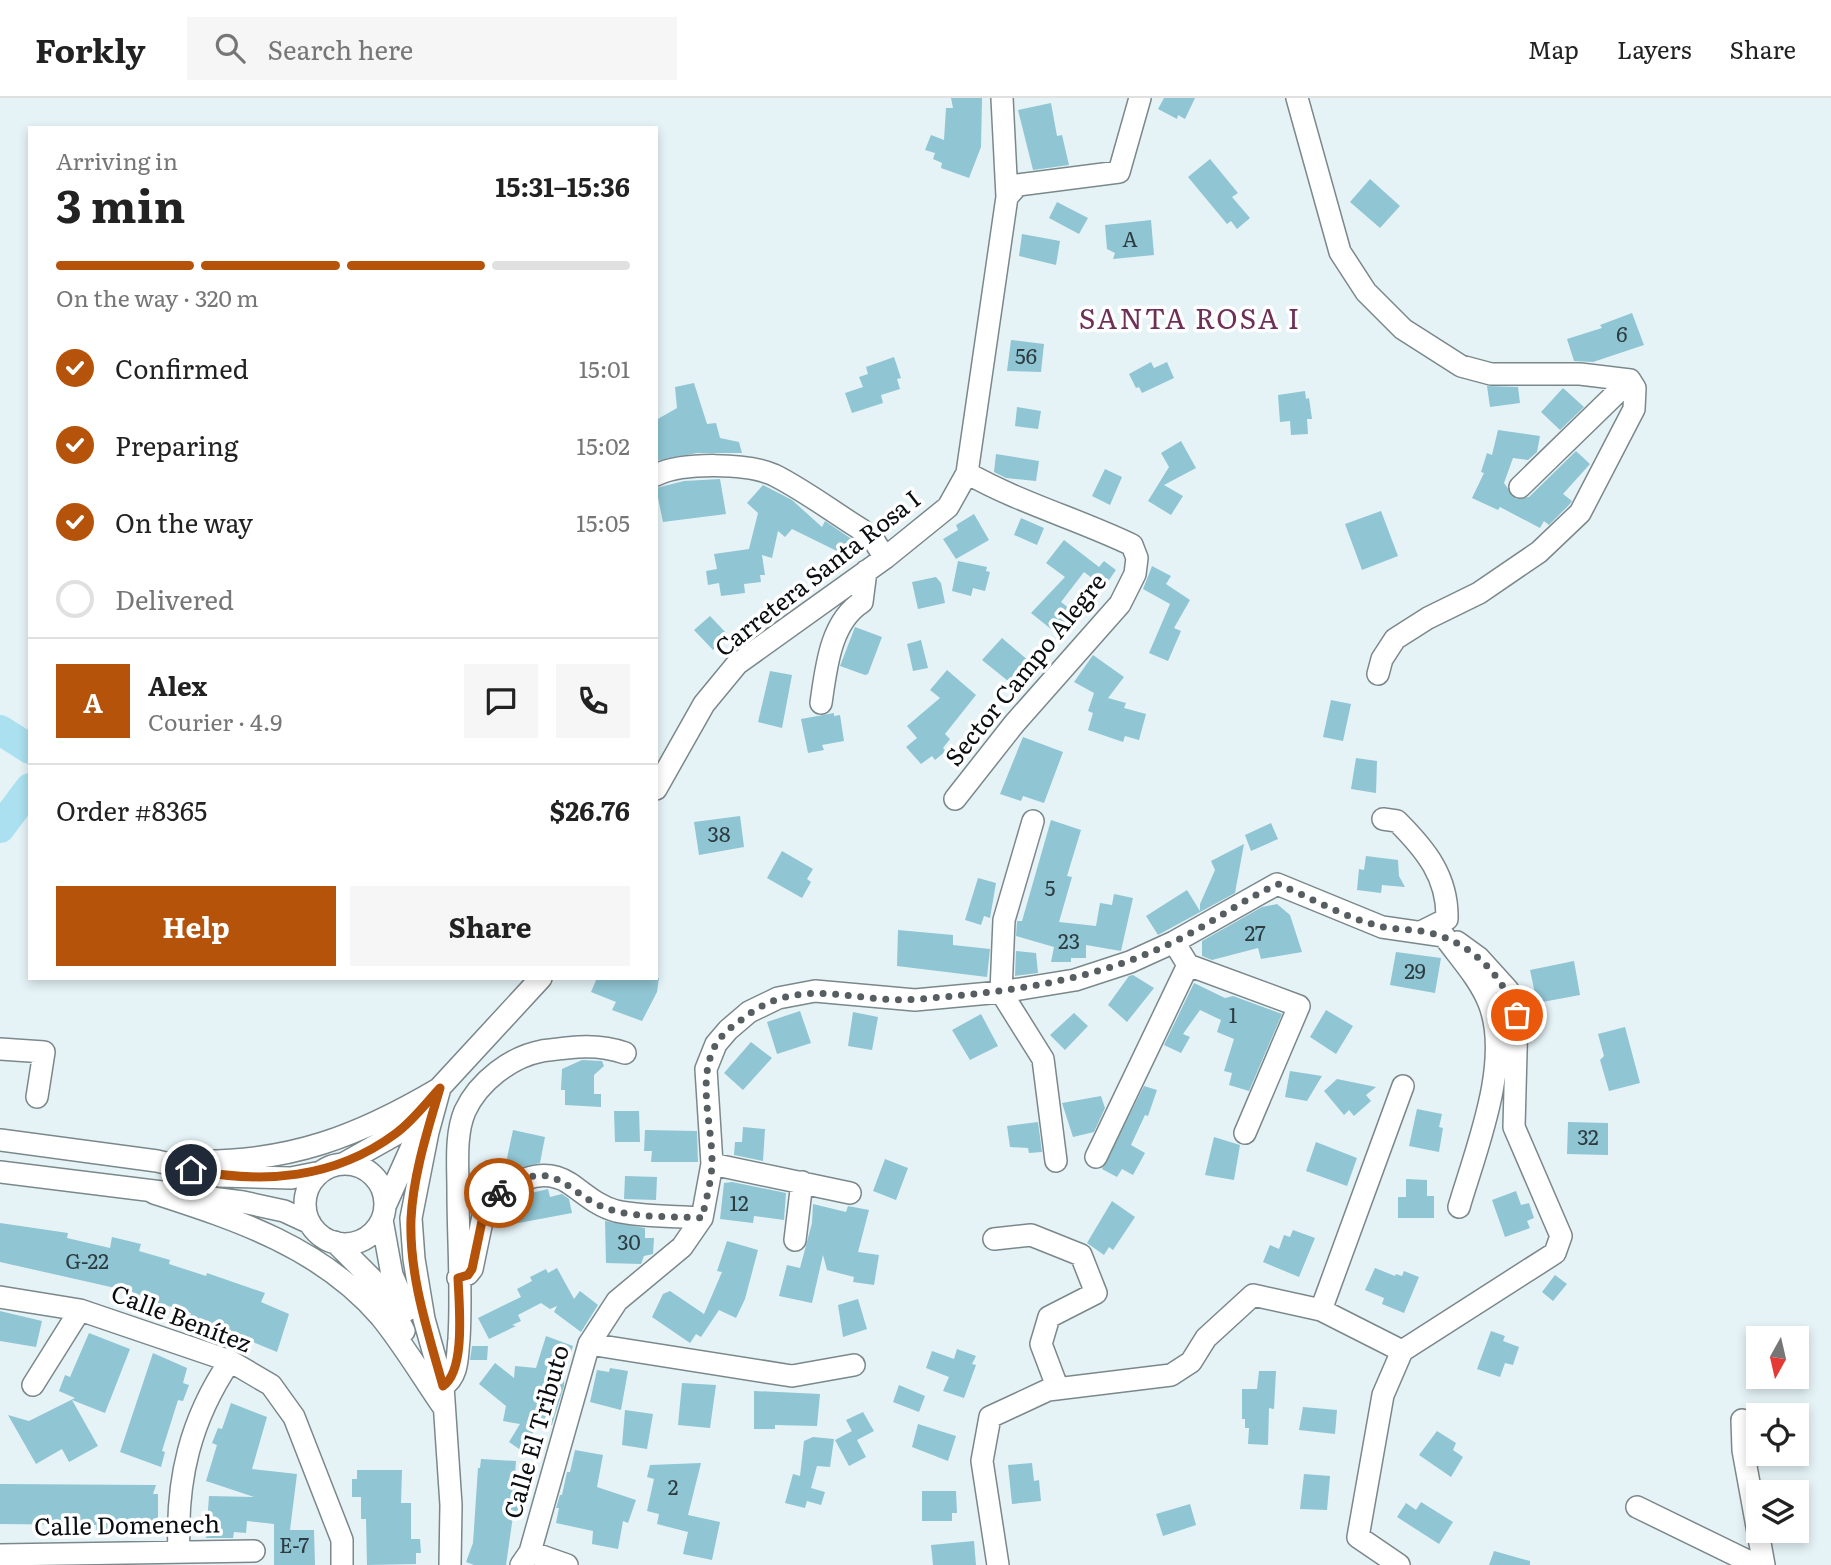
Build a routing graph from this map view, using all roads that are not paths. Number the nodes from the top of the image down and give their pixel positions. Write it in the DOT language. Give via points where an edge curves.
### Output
graph roads {
  1 [pos="1002,98"];
  2 [pos="1140,98"];
  3 [pos="1297,98"];
  4 [pos="1007,197"];
  5 [pos="1630,380"];
  6 [pos="967,473"];
  7 [pos="658,474"];
  8 [pos="1520,487"];
  9 [pos="885,558"];
  10 [pos="866,572"];
  11 [pos="1378,674"];
  12 [pos="821,704"];
  13 [pos="658,785"];
  14 [pos="955,799"];
  15 [pos="1383,819"];
  16 [pos="1033,821"];
  17 [pos="1433,934"];
  18 [pos="1174,942"];
  19 [pos="1188,965"];
  20 [pos="539,980"];
  21 [pos="1001,992"];
  22 [pos="0,1049"];
  23 [pos="625,1053"];
  24 [pos="1403,1086"];
  25 [pos="440,1088"];
  26 [pos="37,1097"];
  27 [pos="1245,1133"];
  28 [pos="0,1140"];
  29 [pos="1096,1157"];
  30 [pos="157,1161"];
  31 [pos="1056,1161"];
  32 [pos="343,1164"];
  33 [pos="712,1164"];
  34 [pos="0,1171"];
  35 [pos="321,1172"];
  36 [pos="802,1182"];
  37 [pos="154,1193"];
  38 [pos="850,1193"];
  39 [pos="1459,1207"];
  40 [pos="384,1212"];
  41 [pos="702,1218"];
  42 [pos="310,1223"];
  43 [pos="994,1239"];
  44 [pos="795,1240"];
  45 [pos="335,1242"];
  46 [pos="458,1278"];
  47 [pos="0,1297"];
  48 [pos="80,1310"];
  49 [pos="1321,1310"];
  50 [pos="589,1344"];
  51 [pos="1402,1351"];
  52 [pos="230,1362"];
  53 [pos="855,1366"];
  54 [pos="33,1385"];
  55 [pos="1058,1389"];
  56 [pos="443,1397"];
  57 [pos="1742,1420"];
  58 [pos="1637,1507"];
  59 [pos="178,1551"];
  60 [pos="254,1551"];
  61 [pos="0,1555"];
  62 [pos="525,1558"];
  63 [pos="342,1565"];
  64 [pos="450,1565"];
  65 [pos="567,1565"];
  66 [pos="998,1565"];
  67 [pos="1399,1565"];
  68 [pos="1756,1565"];
  69 [pos="1764,1565"];
  1 -- 4 [label="street, Carretera Santa Rosa I"];
  2 -- 4 [label="street" via="1119,172 1018,185"];
  3 -- 5 [label="street" via="1340,252 1366,292 1403,329 1461,366 1491,374 1580,374"];
  4 -- 6 [label="street, Carretera Santa Rosa I"];
  5 -- 8 [label="street"];
  5 -- 11 [label="street" via="1635,388 1634,409 1580,513 1539,552 1479,593 1395,639"];
  6 -- 9 [label="street, Carretera Santa Rosa I" via="948,507"];
  6 -- 14 [label="street, Sector Campo Alegre" via="1003,493 1125,541 1137,558 1135,574 1120,604"];
  7 -- 9 [label="street" via="713,464 772,474 862,530"];
  9 -- 10 [label="street, Carretera Santa Rosa I"];
  10 -- 12 [label="street" via="862,602 843,618 827,664"];
  10 -- 13 [label="street, Carretera Santa Rosa I" via="737,664 704,704"];
  15 -- 17 [label="street" via="1397,821 1414,838 1447,895 1447,919"];
  16 -- 21 [label="street" via="1004,920"];
  17 -- 18 [label="street, Calle El Tributo" via="1382,927 1278,884"];
  17 -- 39 [label="street" via="1479,984 1490,1005 1496,1052 1487,1113"];
  17 -- 51 [label="street, Calle El Tributo" via="1479,958 1508,990 1517,1015 1514,1127 1561,1236 1555,1253 1541,1265"];
  18 -- 19 [label="street"];
  18 -- 21 [label="street, Calle El Tributo" via="1075,980"];
  19 -- 27 [label="street" via="1299,1006"];
  19 -- 29 [label="street"];
  20 -- 25 [label="street"];
  21 -- 31 [label="street" via="1043,1059"];
  21 -- 33 [label="street, Calle El Tributo" via="915,1000 815,991 778,998 749,1013 716,1044 706,1069"];
  22 -- 26 [label="street" via="44,1052"];
  23 -- 46 [label="street" via="592,1045 527,1054 507,1064 476,1093 466,1111 459,1143"];
  24 -- 49 [label="street"];
  25 -- 30 [label="street" via="362,1130 289,1154"];
  25 -- 32 [label="street" via="398,1133"];
  25 -- 40 [label="street"];
  25 -- 56 [label="street" via="411,1218 424,1319"];
  28 -- 30 [label="street"];
  30 -- 35 [label="street" via="220,1175 291,1178"];
  32 -- 35 [label="street"];
  32 -- 40 [label="street" via="359,1166 373,1175 382,1188"];
  33 -- 36 [label="street"];
  33 -- 41 [label="street, Calle El Tributo"];
  34 -- 37 [label="street"];
  35 -- 42 [label="street" via="307,1191"];
  36 -- 38 [label="street"];
  36 -- 44 [label="street"];
  37 -- 42 [label="street" via="261,1205"];
  37 -- 56 [label="street" via="275,1236 335,1276 381,1318"];
  40 -- 45 [label="street" via="373,1233 359,1241"];
  40 -- 56 [label="street" via="392,1275"];
  41 -- 46 [label="street" via="615,1211 553,1175 518,1179 486,1202 472,1269"];
  41 -- 50 [label="street, Calle El Tributo" via="682,1247 617,1301"];
  42 -- 45 [label="street" via="320,1235"];
  43 -- 55 [label="street" via="1031,1236 1081,1255 1096,1293 1049,1317 1041,1344"];
  45 -- 56 [label="street" via="383,1290"];
  46 -- 56 [label="street" via="457,1362"];
  47 -- 48 [label="street, Calle Benítez"];
  48 -- 52 [label="street, Calle Benítez"];
  48 -- 54 [label="street"];
  49 -- 51 [label="street"];
  49 -- 55 [label="street" via="1253,1295 1206,1338 1191,1362 1171,1375"];
  50 -- 53 [label="street" via="792,1376"];
  50 -- 62 [label="street, Calle El Tributo"];
  51 -- 67 [label="street" via="1383,1395 1358,1537"];
  52 -- 59 [label="street" via="211,1390 183,1464"];
  52 -- 63 [label="street, Calle Benítez" via="271,1385 294,1416 342,1540"];
  55 -- 66 [label="street" via="990,1417 982,1461"];
  56 -- 64 [label="street"];
  57 -- 69 [label="street"];
  58 -- 68 [label="street"];
  59 -- 60 [label="street, Calle Domenech"];
  59 -- 61 [label="street, Calle Domenech"];
  62 -- 65 [label="street"];
}
